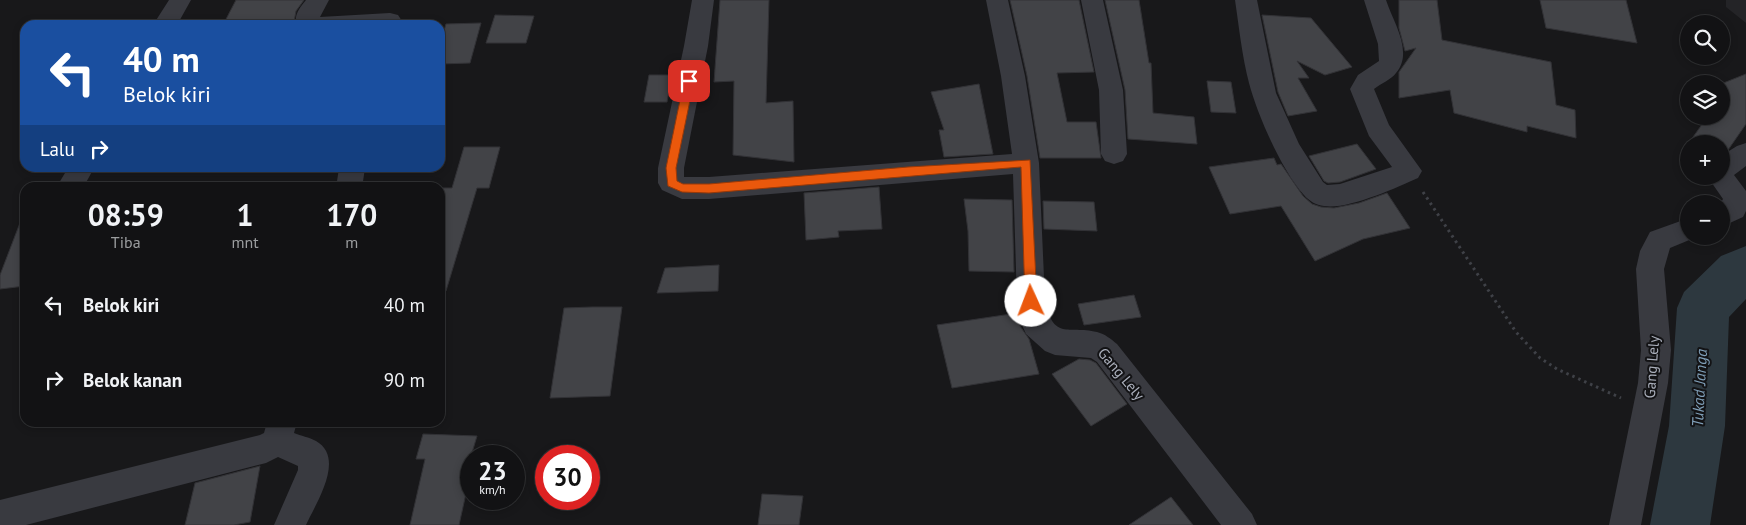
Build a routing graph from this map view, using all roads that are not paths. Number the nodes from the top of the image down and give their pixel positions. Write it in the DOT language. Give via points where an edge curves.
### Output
graph roads {
  1 [pos="180,0"];
  2 [pos="318,0"];
  3 [pos="703,0"];
  4 [pos="998,0"];
  5 [pos="1092,0"];
  6 [pos="1246,0"];
  7 [pos="1375,0"];
  8 [pos="393,15"];
  9 [pos="168,20"];
  10 [pos="307,20"];
  11 [pos="356,20"];
  12 [pos="1114,154"];
  13 [pos="1746,154"];
  14 [pos="1026,163"];
  15 [pos="1730,164"];
  16 [pos="1727,185"];
  17 [pos="1730,211"];
  18 [pos="1680,232"];
  19 [pos="279,432"];
  20 [pos="0,516"];
  21 [pos="290,525"];
  22 [pos="1241,525"];
  23 [pos="1625,525"];
  1 -- 9 [label="street"];
  2 -- 10 [label="street"];
  3 -- 14 [label="street" via="671,168 672,183 682,188 709,188"];
  4 -- 14 [label="street, Gang Lely"];
  5 -- 12 [label="street" via="1110,90"];
  6 -- 7 [label="street" via="1262,85 1283,139 1313,191 1326,196 1380,184 1409,171 1378,129 1362,89 1365,82 1389,66 1392,55"];
  8 -- 11 [label="street"];
  13 -- 15 [label="street"];
  14 -- 22 [label="street, Gang Lely" via="1031,301 1036,325 1055,342 1097,345"];
  16 -- 17 [label="street" via="1736,197 1734,209"];
  18 -- 23 [label="street, Gang Lely" via="1660,240 1650,269 1656,350 1649,410"];
  19 -- 20 [label="street" via="266,448"];
  19 -- 21 [label="street" via="314,460 314,471"];
}
